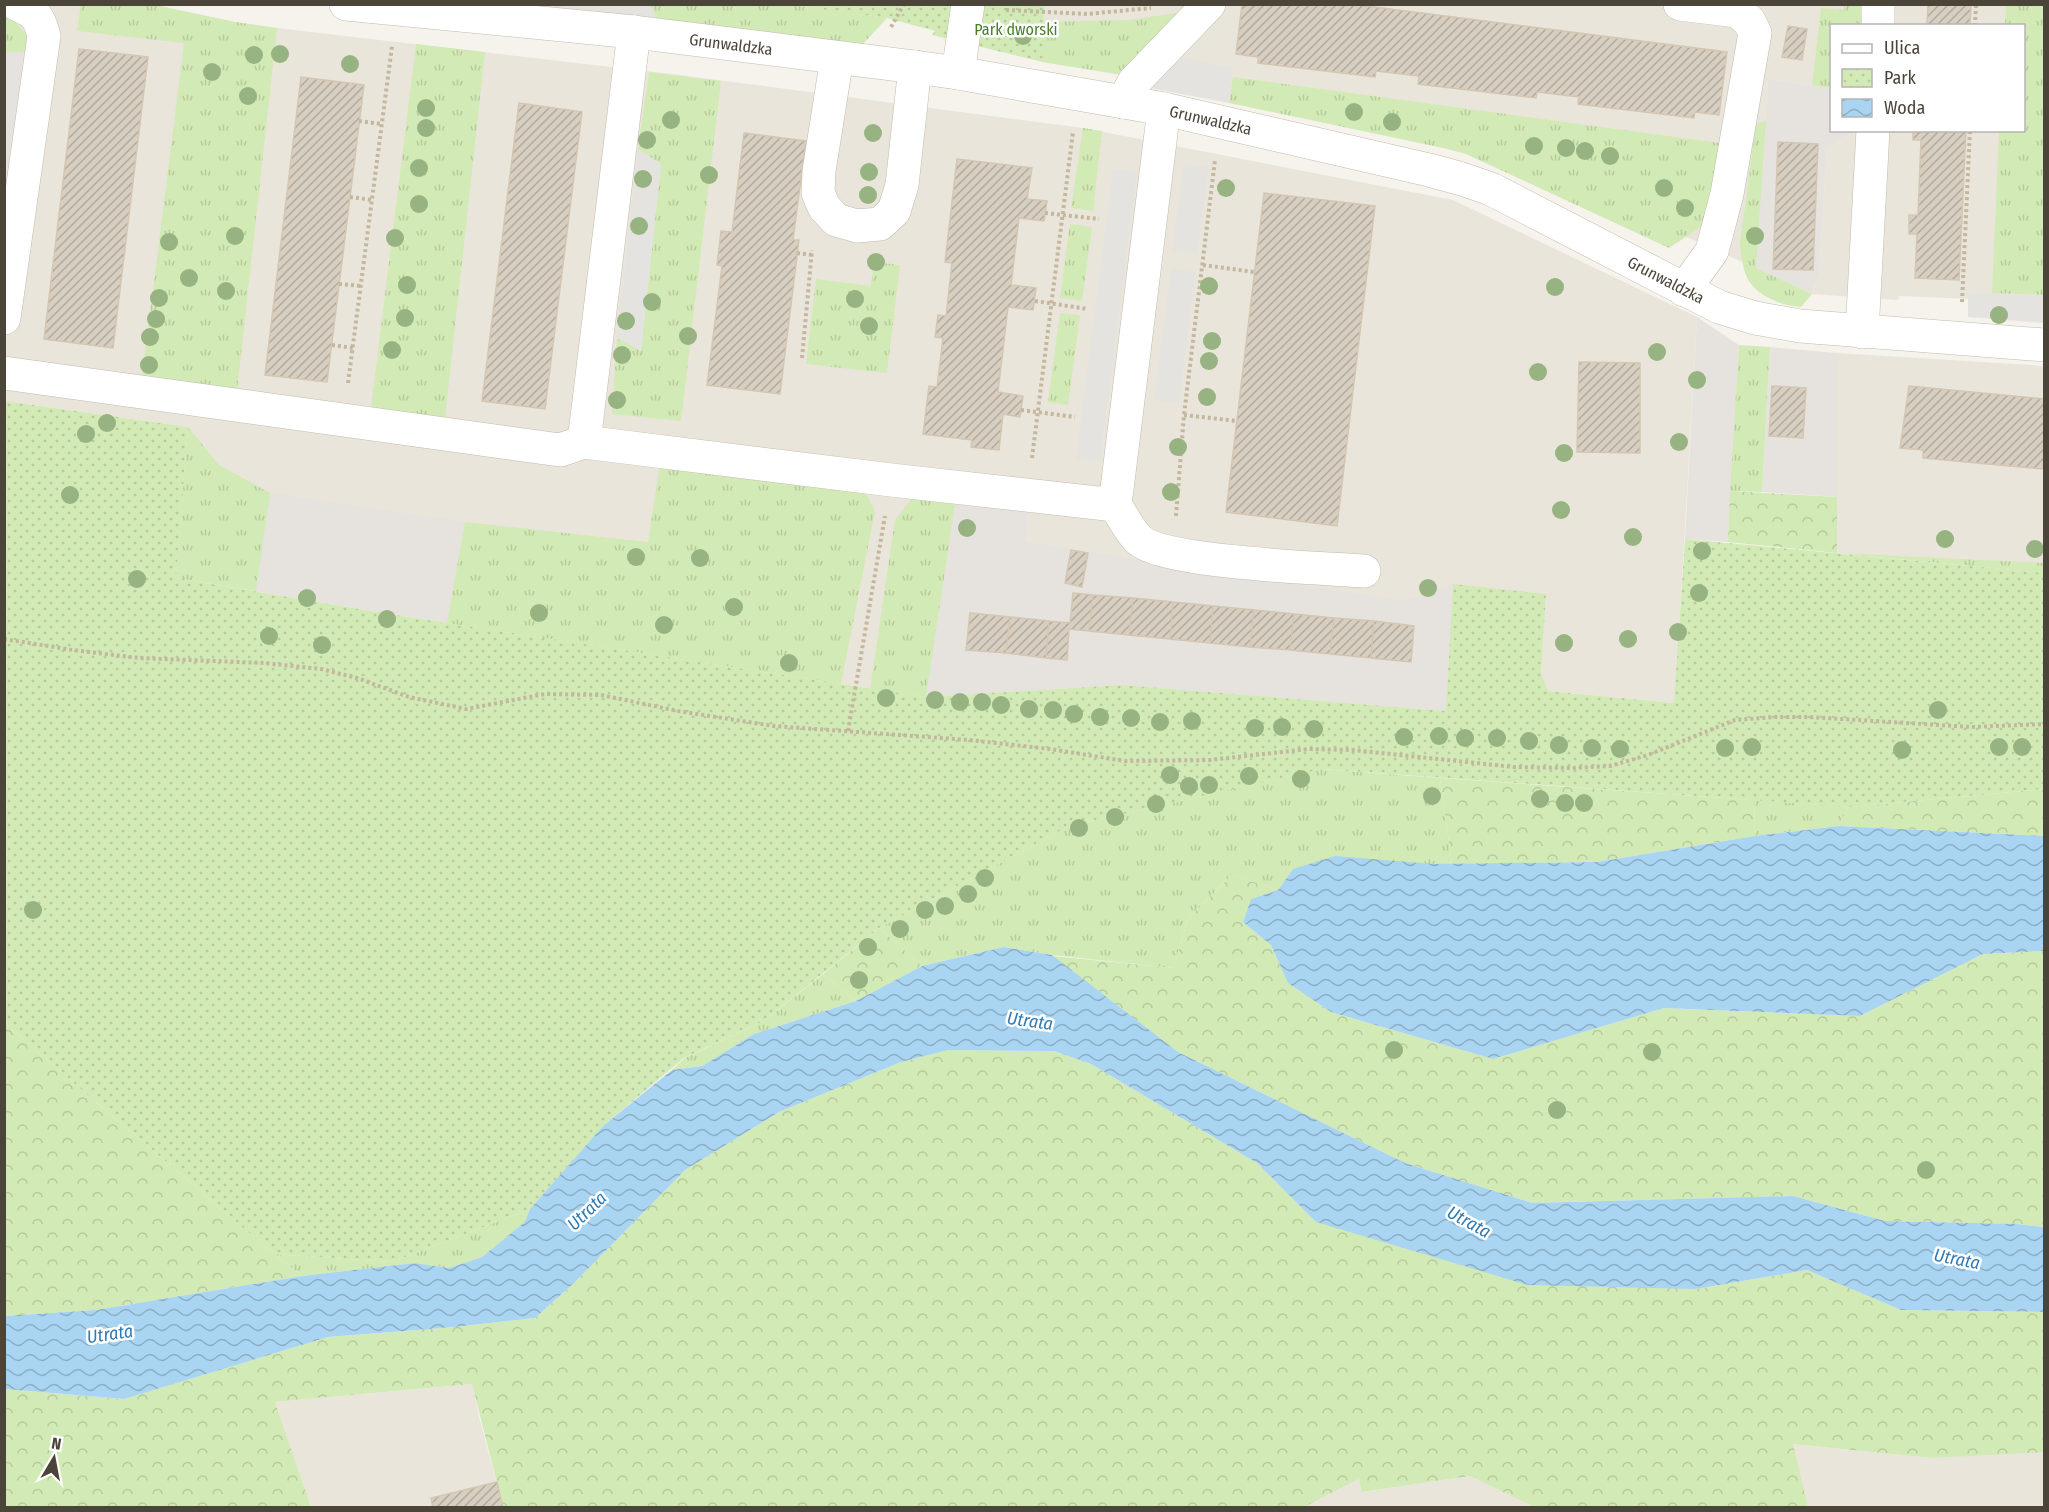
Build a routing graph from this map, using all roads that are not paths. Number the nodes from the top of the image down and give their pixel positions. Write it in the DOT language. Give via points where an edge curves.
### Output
graph roads {
  1 [pos="16,4"];
  2 [pos="346,4"];
  3 [pos="968,4"];
  4 [pos="1209,4"];
  5 [pos="1680,4"];
  6 [pos="1878,4"];
  7 [pos="1878,24"];
  8 [pos="633,32"];
  9 [pos="837,58"];
  10 [pos="915,68"];
  11 [pos="958,73"];
  12 [pos="1123,102"];
  13 [pos="1164,109"];
  14 [pos="1873,132"];
  15 [pos="1684,290"];
  16 [pos="4,318"];
  17 [pos="1862,332"];
  18 [pos="2044,345"];
  19 [pos="4,373"];
  20 [pos="584,442"];
  21 [pos="1115,505"];
  22 [pos="1364,571"];
  1 -- 16 [label="street" via="40,20 44,36"];
  2 -- 8 [label="street, Grunwaldzka"];
  3 -- 11 [label="street"];
  4 -- 12 [label="street" via="1134,82"];
  5 -- 15 [label="street" via="1737,11 1755,33 1727,194 1712,251"];
  6 -- 7 [label="street"];
  8 -- 9 [label="street, Grunwaldzka"];
  8 -- 20 [label="street"];
  9 -- 10 [label="street, Grunwaldzka"];
  9 -- 10 [label="street" via="818,193 836,220 856,226 880,224 894,211 902,185"];
  10 -- 11 [label="street, Grunwaldzka"];
  11 -- 12 [label="street, Grunwaldzka"];
  12 -- 13 [label="street, Grunwaldzka"];
  13 -- 15 [label="street, Grunwaldzka" via="1429,170 1491,189"];
  13 -- 21 [label="street"];
  14 -- 17 [label="street"];
  15 -- 17 [label="street, Grunwaldzka" via="1755,318"];
  17 -- 18 [label="street, Grunwaldzka"];
  19 -- 20 [label="street" via="560,450"];
  20 -- 21 [label="street"];
  21 -- 22 [label="street" via="1138,540 1170,553"];
}
